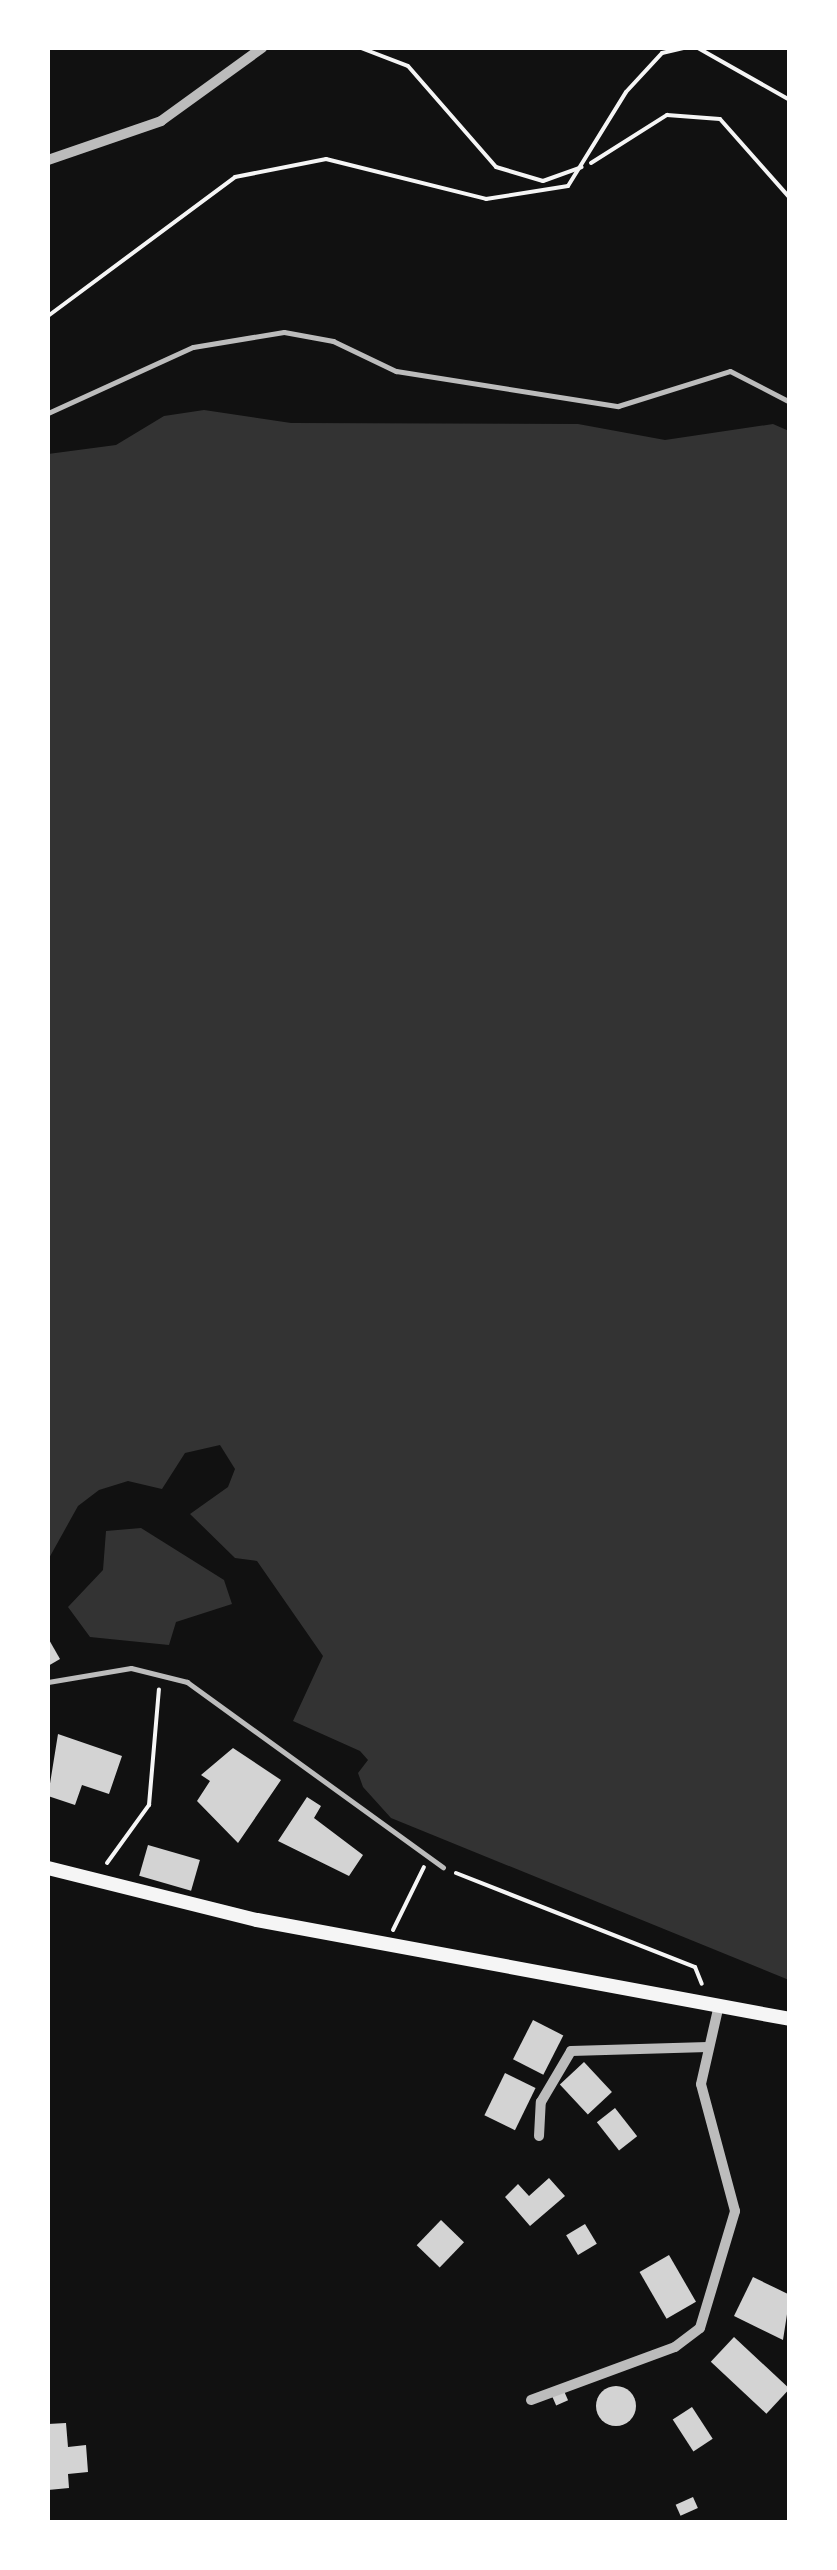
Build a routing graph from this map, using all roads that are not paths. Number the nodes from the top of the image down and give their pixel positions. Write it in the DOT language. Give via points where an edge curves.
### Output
graph roads {
  1 [pos="262,48"];
  2 [pos="48,160"];
  3 [pos="790,402"];
  4 [pos="48,412"];
  5 [pos="48,1682"];
  6 [pos="443,1866"];
  7 [pos="48,1868"];
  8 [pos="719,2005"];
  9 [pos="790,2019"];
  10 [pos="708,2047"];
  11 [pos="539,2136"];
  12 [pos="531,2400"];
  1 -- 2 [label="street" via="162,121"];
  3 -- 4 [label="lane" via="730,371 618,406 396,371 333,341 284,332 194,347"];
  5 -- 6 [label="lane" via="132,1668 163,1676 262,1730 350,1808"];
  7 -- 8 [label="main road" via="387,1943"];
  8 -- 9 [label="main road"];
  8 -- 10 [label="street"];
  10 -- 11 [label="street" via="571,2050 541,2102"];
  10 -- 12 [label="street" via="705,2113 731,2174 735,2210 700,2328 675,2347"];
}
